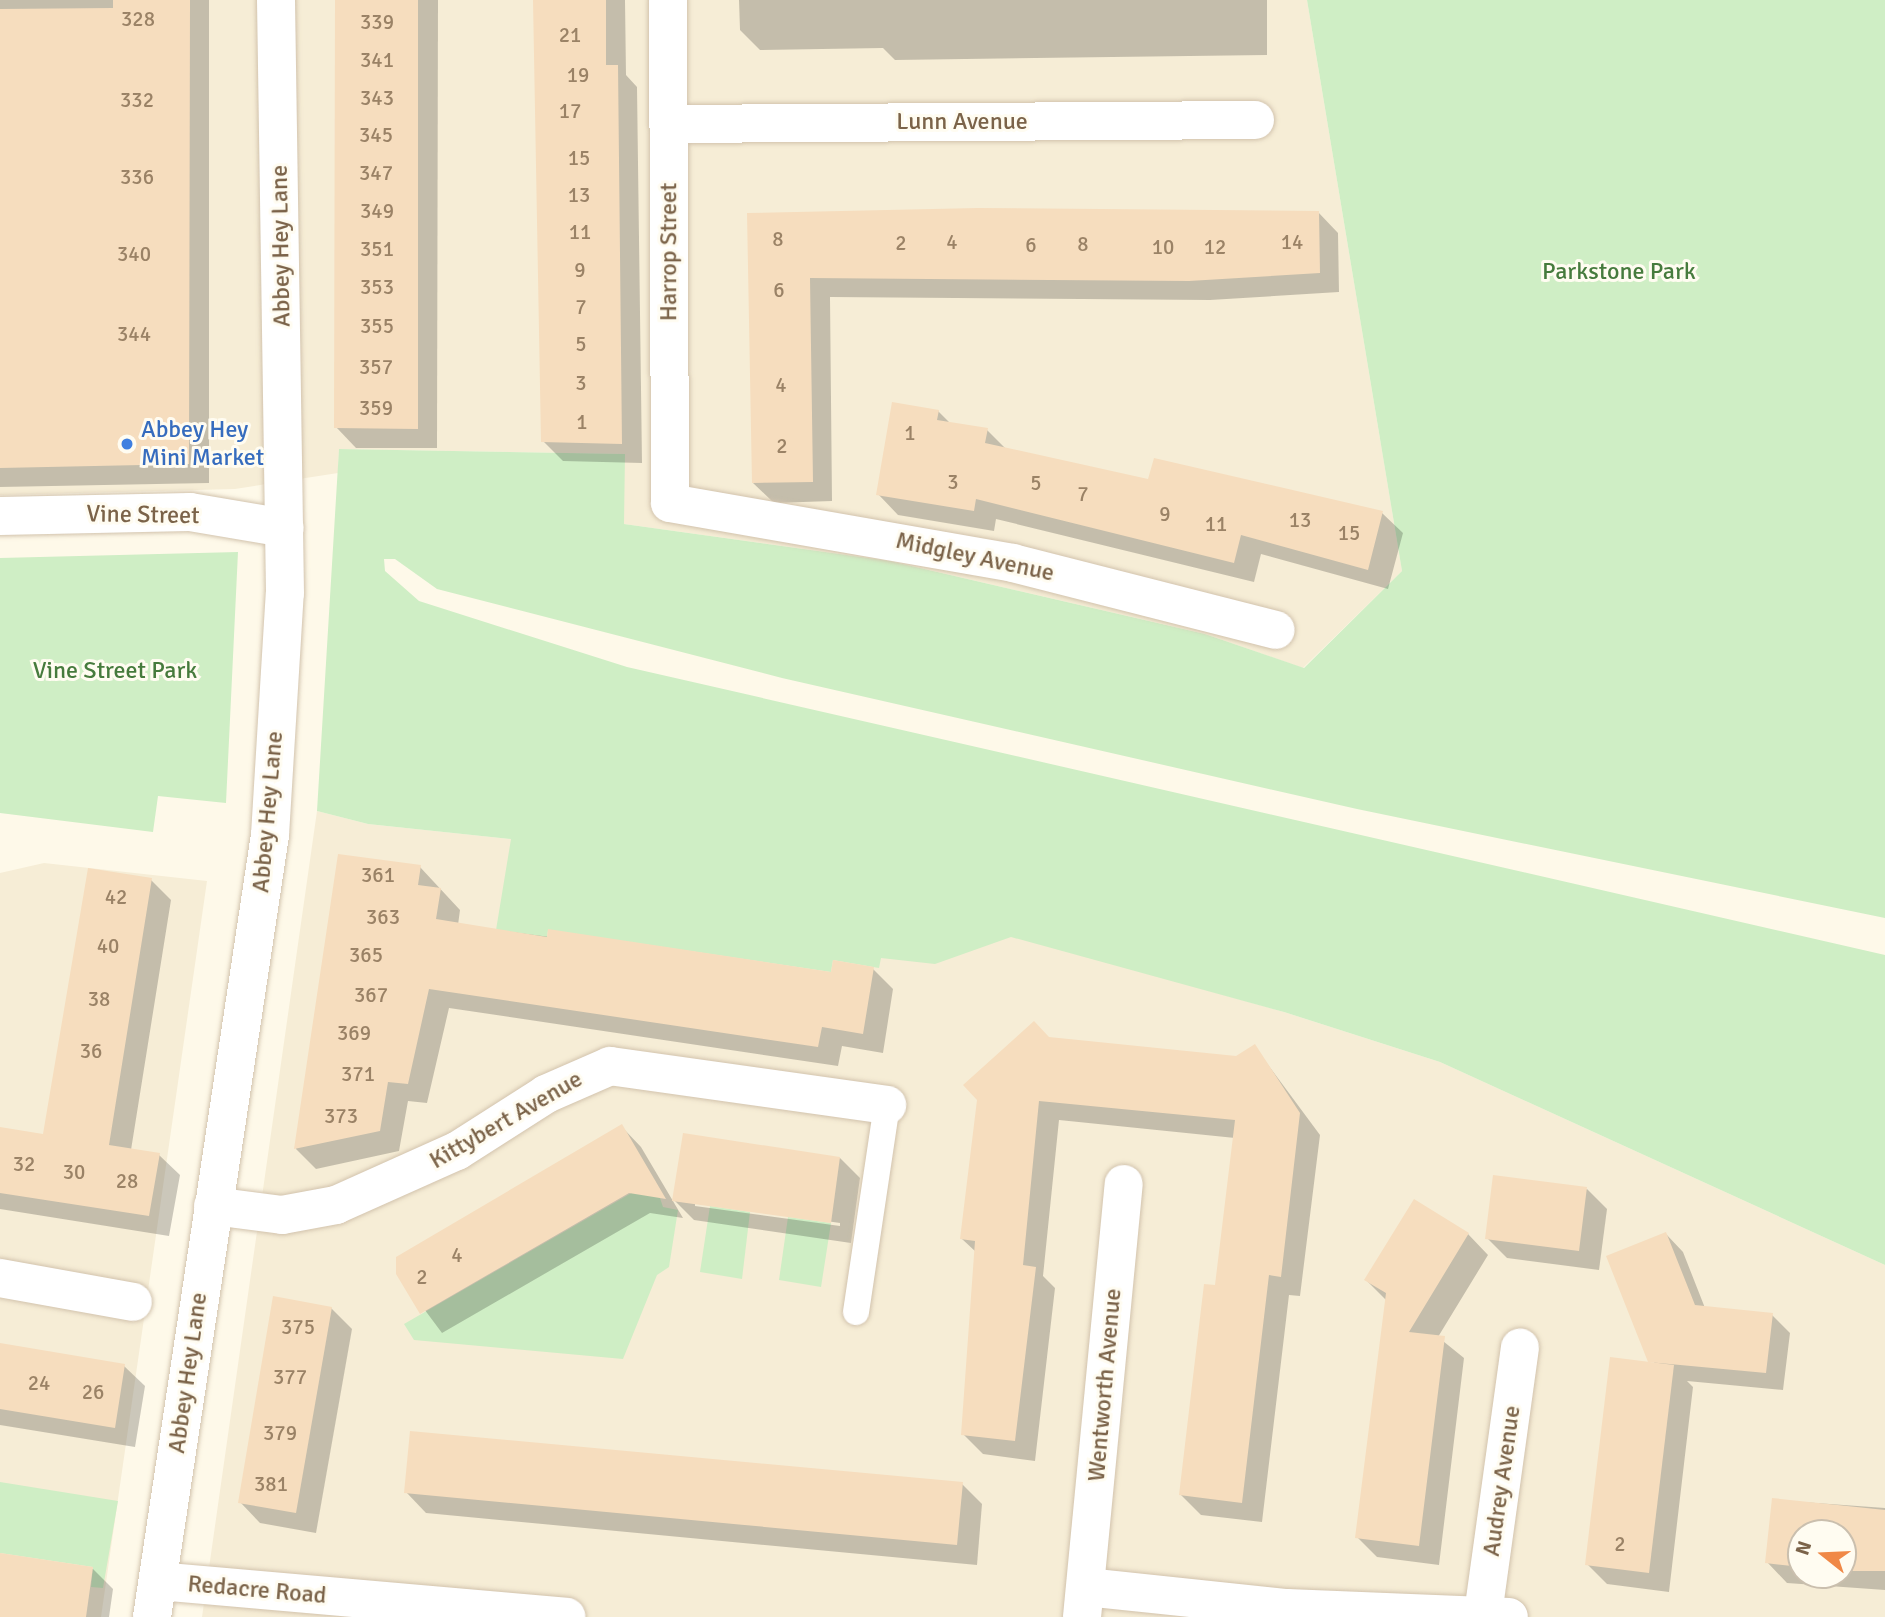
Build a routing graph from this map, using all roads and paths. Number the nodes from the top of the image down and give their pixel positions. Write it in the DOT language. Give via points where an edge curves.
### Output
graph roads {
  1 [pos="276,0"];
  2 [pos="668,0"];
  3 [pos="1255,120"];
  4 [pos="669,124"];
  5 [pos="670,503"];
  6 [pos="0,516"];
  7 [pos="285,528"];
  8 [pos="1276,630"];
  9 [pos="887,1105"];
  10 [pos="1124,1184"];
  11 [pos="213,1206"];
  12 [pos="0,1278"];
  13 [pos="133,1302"];
  14 [pos="856,1312"];
  15 [pos="1520,1348"];
  16 [pos="155,1599"];
  17 [pos="1084,1602"];
  18 [pos="1286,1612"];
  19 [pos="1496,1616"];
  20 [pos="566,1617"];
  1 -- 7 [label="street, Abbey Hey Lane"];
  2 -- 4 [label="street, Harrop Street"];
  3 -- 4 [label="street, Lunn Avenue"];
  4 -- 5 [label="street, Harrop Street"];
  5 -- 8 [label="street, Midgley Avenue" via="1000,560"];
  6 -- 7 [label="street, Vine Street" via="190,512"];
  7 -- 11 [label="street, Abbey Hey Lane" via="270,835"];
  9 -- 11 [label="street, Kittybert Avenue" via="610,1066 546,1094 457,1151 335,1205 282,1215"];
  9 -- 14 [label="lane"];
  10 -- 17 [label="street, Wentworth Avenue"];
  11 -- 16 [label="street, Abbey Hey Lane"];
  12 -- 13 [label="street"];
  15 -- 19 [label="street, Audrey Avenue"];
  16 -- 20 [label="street, Redacre Road"];
  17 -- 18 [label="street"];
  18 -- 19 [label="street"];
}
